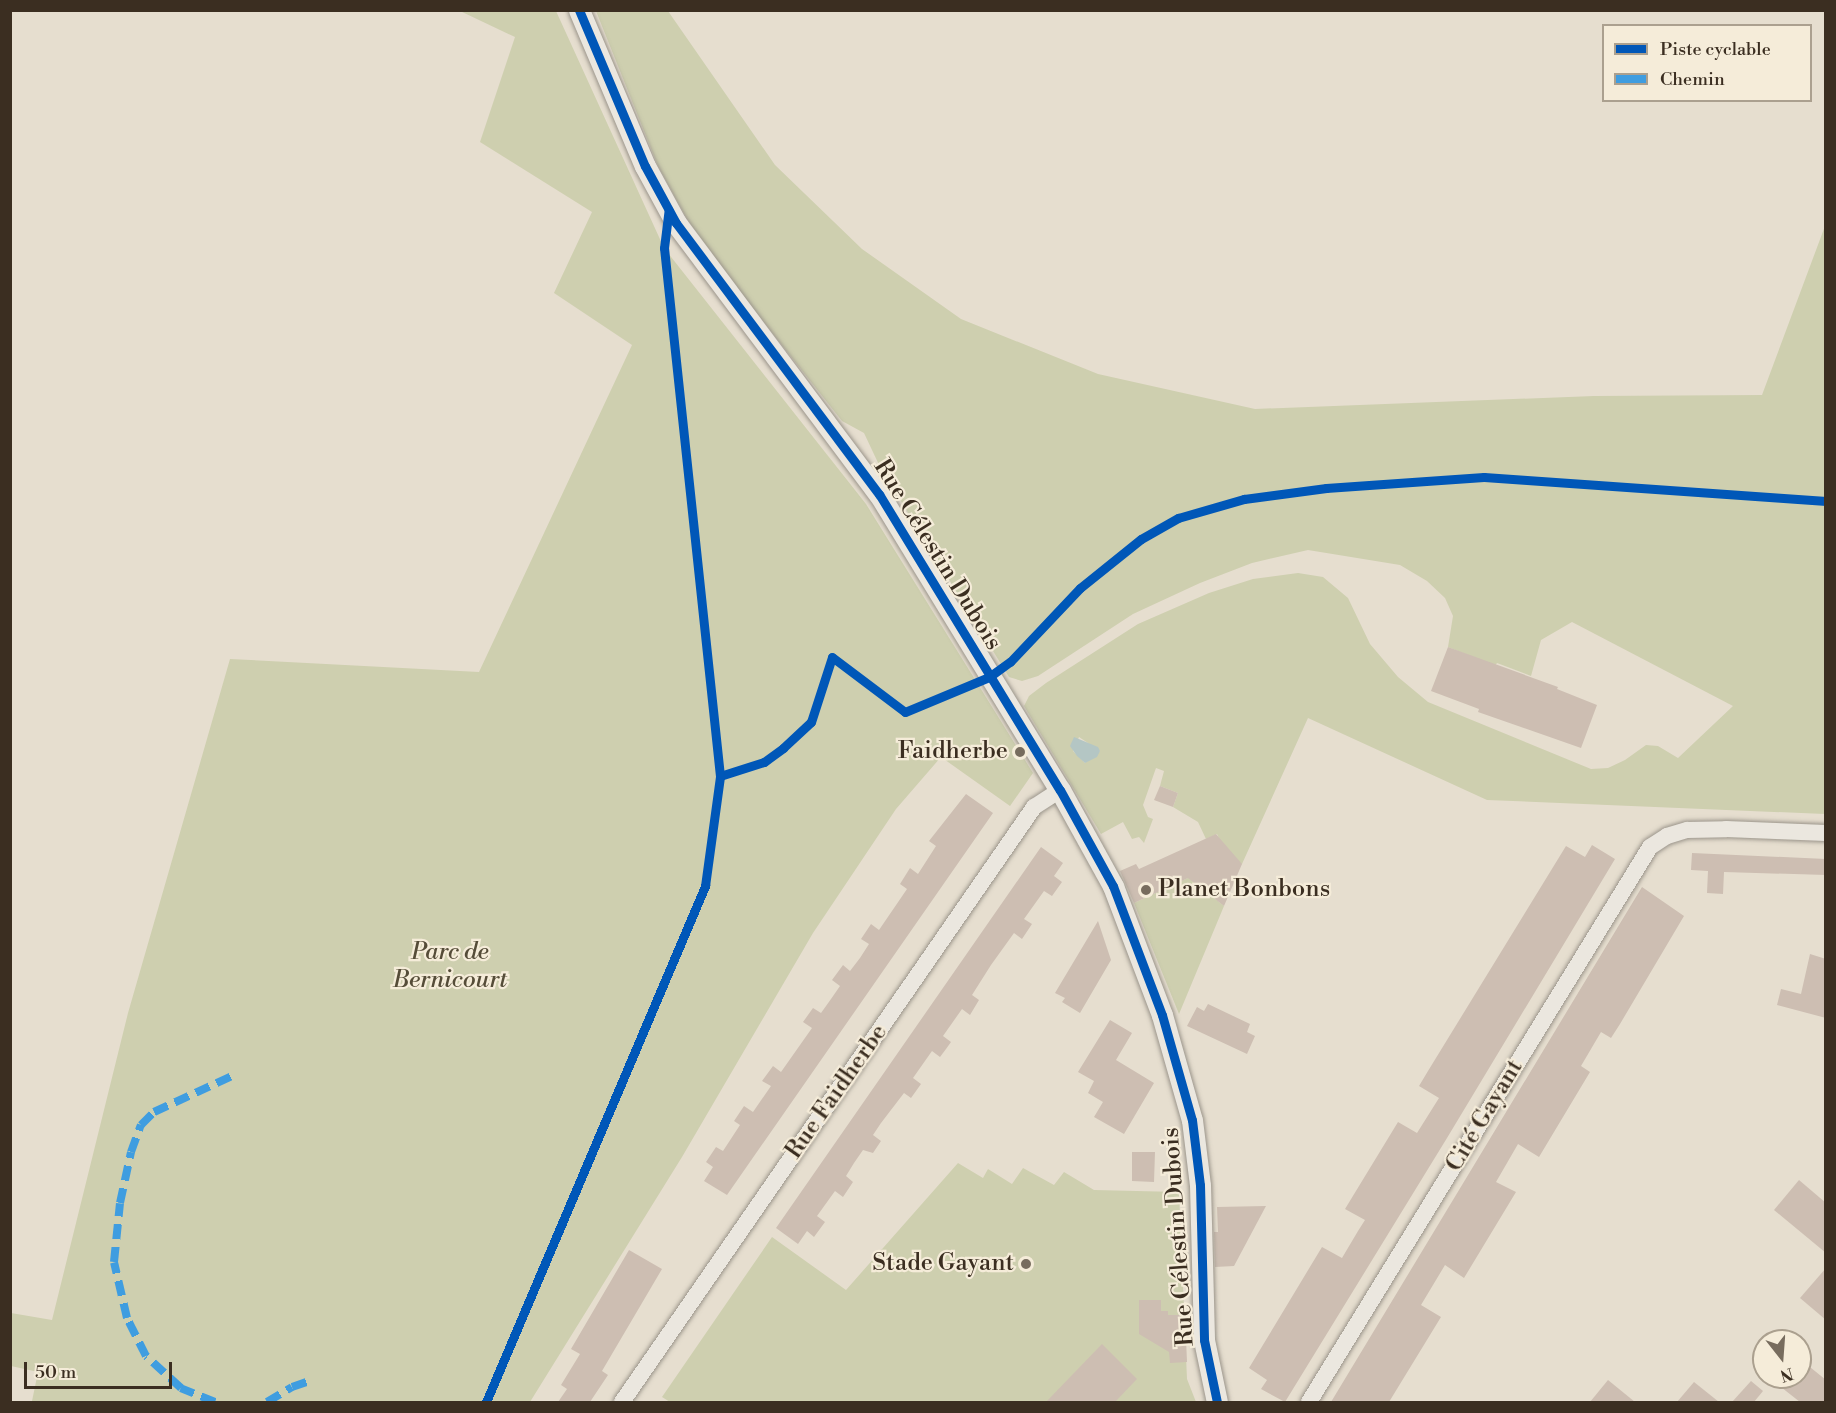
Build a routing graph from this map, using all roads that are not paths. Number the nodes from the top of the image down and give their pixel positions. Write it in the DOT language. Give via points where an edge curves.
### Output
graph roads {
  1 [pos="579,10"];
  2 [pos="1060,790"];
  3 [pos="1826,833"];
  4 [pos="622,1402"];
  5 [pos="1217,1402"];
  6 [pos="1309,1402"];
  1 -- 2 [label="street, Rue Célestin Dubois" via="645,166 676,223 879,494"];
  2 -- 4 [label="street, Rue Faidherbe" via="1034,807"];
  2 -- 5 [label="street, Rue Célestin Dubois" via="1121,905 1183,1081 1199,1170 1204,1340"];
  3 -- 6 [label="street, Cité Gayant" via="1687,831 1667,836 1650,847"];
}
